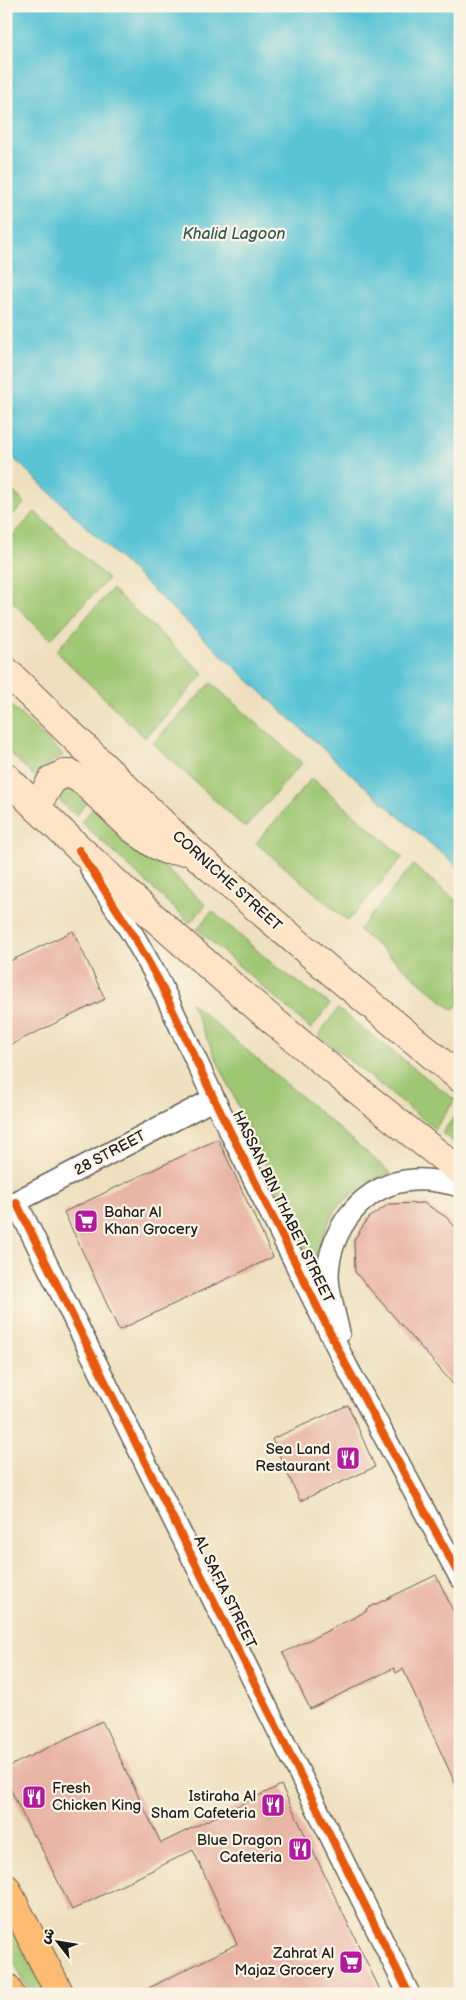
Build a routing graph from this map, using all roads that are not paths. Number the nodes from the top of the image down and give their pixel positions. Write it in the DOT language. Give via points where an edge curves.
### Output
graph roads {
  1 [pos="6,671"];
  2 [pos="6,777"];
  3 [pos="36,807"];
  4 [pos="79,850"];
  5 [pos="191,851"];
  6 [pos="460,1078"];
  7 [pos="214,1098"];
  8 [pos="460,1171"];
  9 [pos="460,1186"];
  10 [pos="11,1205"];
  11 [pos="347,1368"];
  12 [pos="460,1577"];
  13 [pos="6,1888"];
  14 [pos="6,1987"];
  15 [pos="10,1994"];
  16 [pos="60,1994"];
  17 [pos="409,1994"];
  1 -- 5 [label="main road, CORNICHE STREET"];
  2 -- 3 [label="main road"];
  3 -- 4 [label="main road"];
  3 -- 5 [label="main road" via="52,780 71,774 154,844 166,850"];
  4 -- 7 [label="street, HASSAN BIN THABET STREET" via="159,981"];
  4 -- 8 [label="main road" via="278,1026"];
  5 -- 6 [label="main road, CORNICHE STREET"];
  7 -- 10 [label="street, 28 STREET"];
  7 -- 11 [label="street, HASSAN BIN THABET STREET"];
  9 -- 11 [label="street, HASSAN BIN THABET STREET" via="431,1180 400,1182 365,1199 340,1230 328,1277"];
  10 -- 17 [label="street, AL SAFIA STREET"];
  11 -- 12 [label="street, HASSAN BIN THABET STREET"];
  13 -- 16 [label="main road"];
  14 -- 15 [label="main road"];
}
